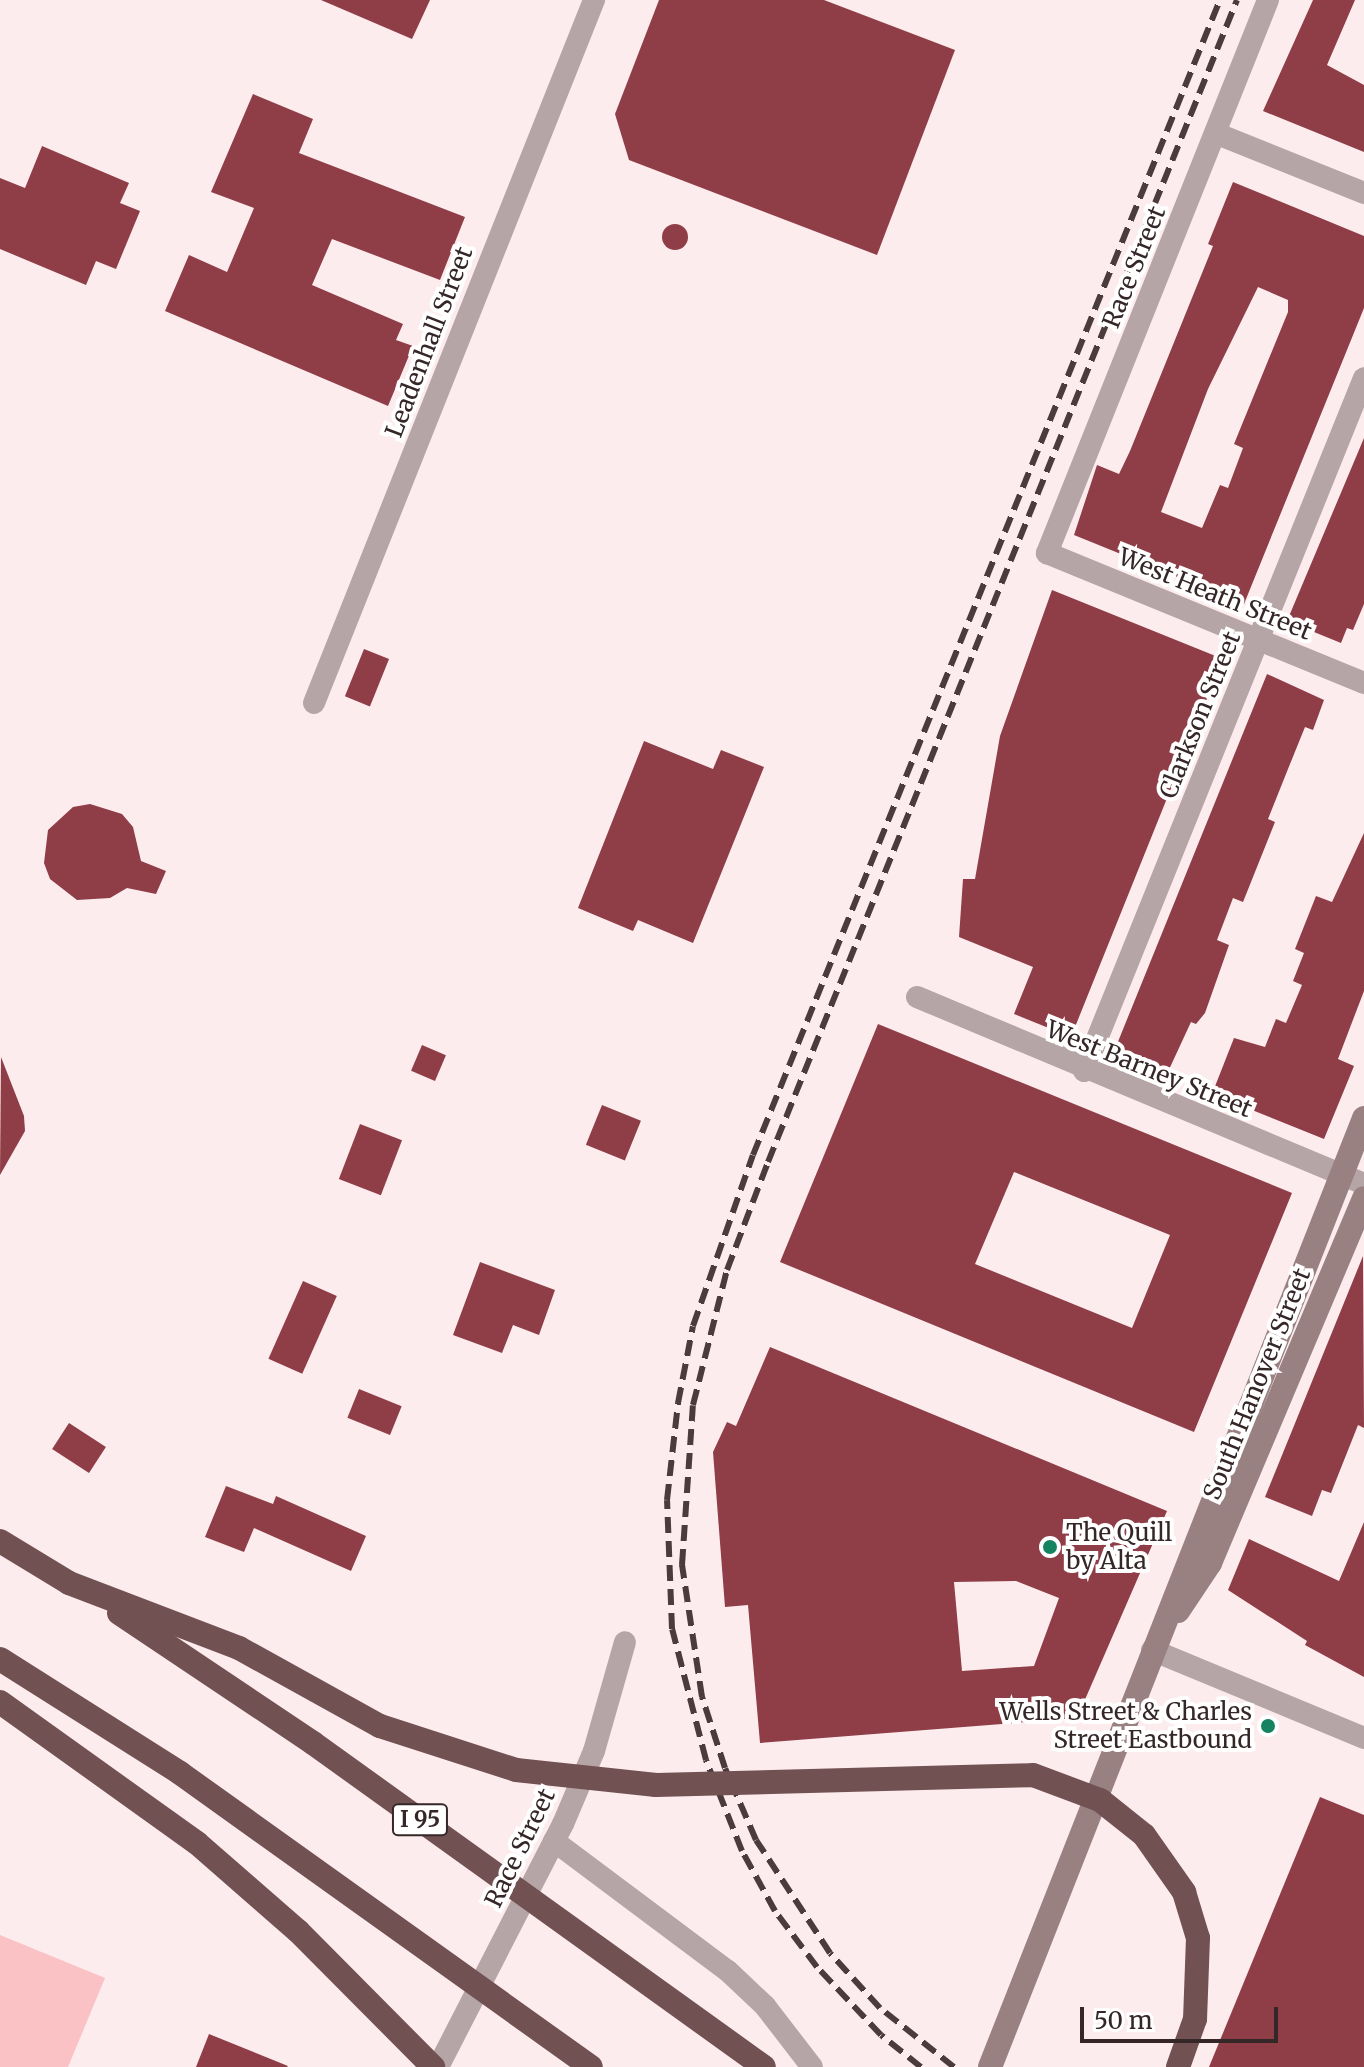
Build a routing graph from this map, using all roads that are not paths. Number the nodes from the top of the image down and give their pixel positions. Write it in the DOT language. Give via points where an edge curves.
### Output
graph roads {
  1 [pos="594,0"];
  2 [pos="1268,0"];
  3 [pos="1215,133"];
  4 [pos="1364,193"];
  5 [pos="1364,378"];
  6 [pos="1047,553"];
  7 [pos="1258,640"];
  8 [pos="1364,683"];
  9 [pos="314,703"];
  10 [pos="917,997"];
  11 [pos="1084,1071"];
  12 [pos="1364,1118"];
  13 [pos="1353,1179"];
  14 [pos="1364,1198"];
  15 [pos="0,1541"];
  16 [pos="69,1583"];
  17 [pos="625,1642"];
  18 [pos="1152,1650"];
  19 [pos="0,1659"];
  20 [pos="0,1702"];
  21 [pos="1364,1738"];
  22 [pos="554,1841"];
  23 [pos="436,2067"];
  24 [pos="591,2067"];
  25 [pos="764,2067"];
  26 [pos="812,2067"];
  27 [pos="990,2067"];
  28 [pos="1178,2067"];
  1 -- 9 [label="street, Leadenhall Street"];
  2 -- 3 [label="street, Race Street"];
  3 -- 4 [label="street"];
  3 -- 6 [label="street, Race Street"];
  5 -- 7 [label="street, Clarkson Street"];
  6 -- 7 [label="street, West Heath Street"];
  7 -- 8 [label="street, West Heath Street"];
  7 -- 11 [label="street, Clarkson Street"];
  10 -- 11 [label="street, West Barney Street"];
  11 -- 13 [label="street, West Barney Street"];
  12 -- 13 [label="main road, South Hanover Street"];
  13 -- 18 [label="main road, South Hanover Street"];
  14 -- 18 [label="main road, South Hanover Street" via="1210,1563"];
  15 -- 16 [label="highway, I 95"];
  16 -- 25 [label="highway, I 95, bridge" via="313,1743"];
  16 -- 28 [label="highway, bridge" via="239,1648 380,1726 516,1770 656,1785 1006,1773 1076,1788 1133,1824 1184,1892 1198,1938 1199,1993"];
  17 -- 22 [label="street, Race Street" via="594,1751"];
  18 -- 21 [label="street"];
  18 -- 27 [label="main road, South Hanover Street"];
  19 -- 24 [label="highway, bridge" via="180,1773"];
  20 -- 23 [label="highway" via="197,1843 298,1931"];
  22 -- 23 [label="street, Race Street"];
  22 -- 26 [label="street" via="728,1971 765,2006"];
}
